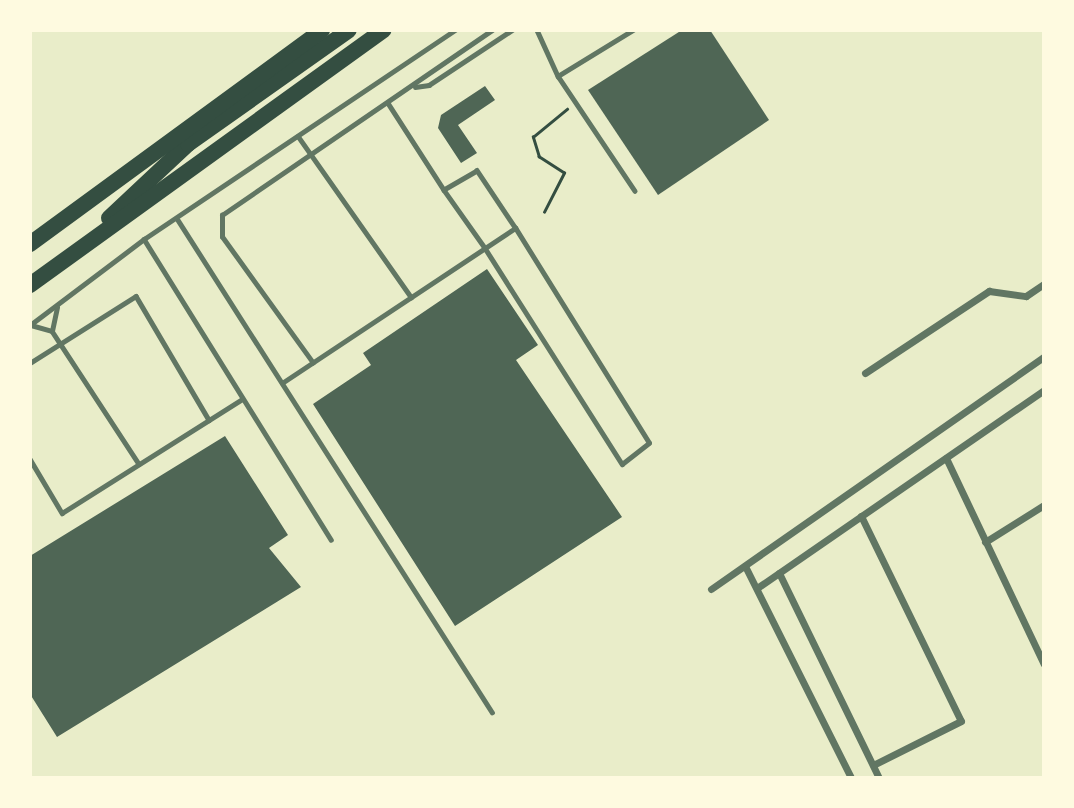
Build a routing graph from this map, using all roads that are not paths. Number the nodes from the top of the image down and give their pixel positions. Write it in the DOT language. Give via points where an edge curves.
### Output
graph roads {
  1 [pos="322,30"];
  2 [pos="349,30"];
  3 [pos="384,30"];
  4 [pos="455,30"];
  5 [pos="492,30"];
  6 [pos="512,30"];
  7 [pos="537,30"];
  8 [pos="633,30"];
  9 [pos="558,76"];
  10 [pos="414,87"];
  11 [pos="388,103"];
  12 [pos="298,136"];
  13 [pos="311,155"];
  14 [pos="443,190"];
  15 [pos="635,191"];
  16 [pos="178,220"];
  17 [pos="516,228"];
  18 [pos="144,239"];
  19 [pos="30,244"];
  20 [pos="485,248"];
  21 [pos="75,253"];
  22 [pos="1044,284"];
  23 [pos="30,285"];
  24 [pos="411,297"];
  25 [pos="57,307"];
  26 [pos="30,325"];
  27 [pos="52,331"];
  28 [pos="61,343"];
  29 [pos="1044,357"];
  30 [pos="30,363"];
  31 [pos="313,363"];
  32 [pos="865,373"];
  33 [pos="282,383"];
  34 [pos="1044,390"];
  35 [pos="242,398"];
  36 [pos="209,421"];
  37 [pos="946,458"];
  38 [pos="30,459"];
  39 [pos="139,464"];
  40 [pos="1044,505"];
  41 [pos="861,516"];
  42 [pos="331,539"];
  43 [pos="985,542"];
  44 [pos="745,566"];
  45 [pos="779,573"];
  46 [pos="757,588"];
  47 [pos="711,589"];
  48 [pos="1044,664"];
  49 [pos="492,712"];
  50 [pos="873,765"];
  51 [pos="851,778"];
  52 [pos="879,778"];
  1 -- 19 [label="highway"];
  2 -- 21 [label="highway" via="188,144"];
  3 -- 21 [label="highway"];
  4 -- 12 [label="lane"];
  5 -- 10 [label="lane"];
  6 -- 10 [label="lane" via="429,85"];
  7 -- 9 [label="lane"];
  8 -- 9 [label="lane"];
  9 -- 15 [label="lane"];
  10 -- 11 [label="lane"];
  11 -- 13 [label="lane"];
  11 -- 14 [label="lane"];
  12 -- 13 [label="lane"];
  12 -- 16 [label="lane"];
  13 -- 24 [label="lane"];
  13 -- 31 [label="lane" via="244,198 219,225"];
  14 -- 17 [label="lane" via="477,171"];
  14 -- 20 [label="lane"];
  16 -- 18 [label="lane"];
  16 -- 33 [label="lane"];
  17 -- 20 [label="lane"];
  17 -- 20 [label="lane" via="649,443 622,464"];
  18 -- 25 [label="lane"];
  18 -- 35 [label="lane"];
  20 -- 24 [label="lane"];
  21 -- 23 [label="highway"];
  22 -- 32 [label="street" via="1026,296 989,291"];
  24 -- 31 [label="lane"];
  25 -- 26 [label="lane"];
  25 -- 27 [label="lane"];
  26 -- 27 [label="lane"];
  27 -- 28 [label="lane"];
  28 -- 30 [label="lane"];
  28 -- 36 [label="lane" via="136,296"];
  28 -- 39 [label="lane"];
  29 -- 44 [label="street"];
  31 -- 33 [label="lane"];
  33 -- 49 [label="lane"];
  34 -- 37 [label="street"];
  35 -- 36 [label="lane"];
  35 -- 42 [label="lane"];
  36 -- 39 [label="lane"];
  37 -- 41 [label="street"];
  37 -- 43 [label="street"];
  38 -- 39 [label="lane" via="62,513"];
  40 -- 43 [label="street"];
  41 -- 45 [label="street"];
  41 -- 50 [label="street" via="961,721"];
  43 -- 48 [label="street"];
  44 -- 46 [label="street"];
  44 -- 47 [label="street"];
  45 -- 46 [label="street"];
  45 -- 50 [label="street"];
  46 -- 51 [label="street"];
  50 -- 52 [label="street"];
}
